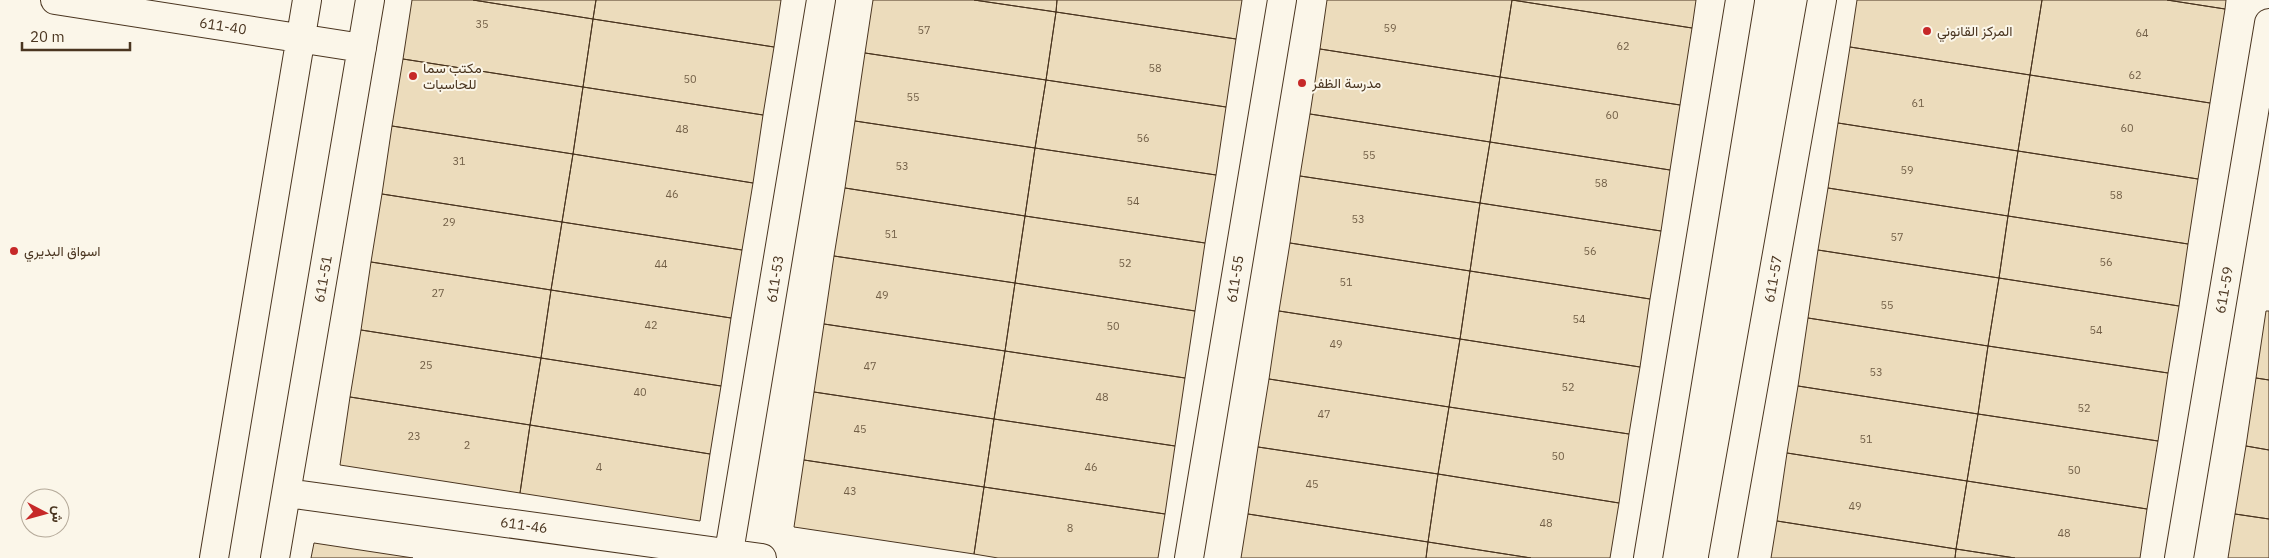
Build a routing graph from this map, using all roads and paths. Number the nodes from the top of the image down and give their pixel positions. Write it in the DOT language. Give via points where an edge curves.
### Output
graph roads {
  1 [pos="307,0"];
  2 [pos="370,0"];
  3 [pos="821,0"];
  4 [pos="1282,0"];
  5 [pos="1740,0"];
  6 [pos="1822,0"];
  7 [pos="70,1"];
  8 [pos="2269,23"];
  9 [pos="300,38"];
  10 [pos="362,48"];
  11 [pos="286,493"];
  12 [pos="729,556"];
  13 [pos="214,558"];
  14 [pos="276,558"];
  15 [pos="762,558"];
  16 [pos="1189,558"];
  17 [pos="1648,558"];
  18 [pos="1723,558"];
  19 [pos="2179,558"];
  1 -- 9 [label="street"];
  2 -- 10 [label="street, 611-51"];
  3 -- 12 [label="street, 611-53"];
  4 -- 16 [label="street, 611-55"];
  5 -- 17 [label="street"];
  6 -- 18 [label="street, 611-57"];
  7 -- 9 [label="street, 611-40"];
  8 -- 19 [label="street, 611-59"];
  9 -- 10 [label="street, 611-40"];
  9 -- 13 [label="street"];
  10 -- 11 [label="street, 611-51"];
  11 -- 12 [label="street, 611-46"];
  11 -- 14 [label="street, 611-51"];
  12 -- 15 [label="street, 611-46"];
}
